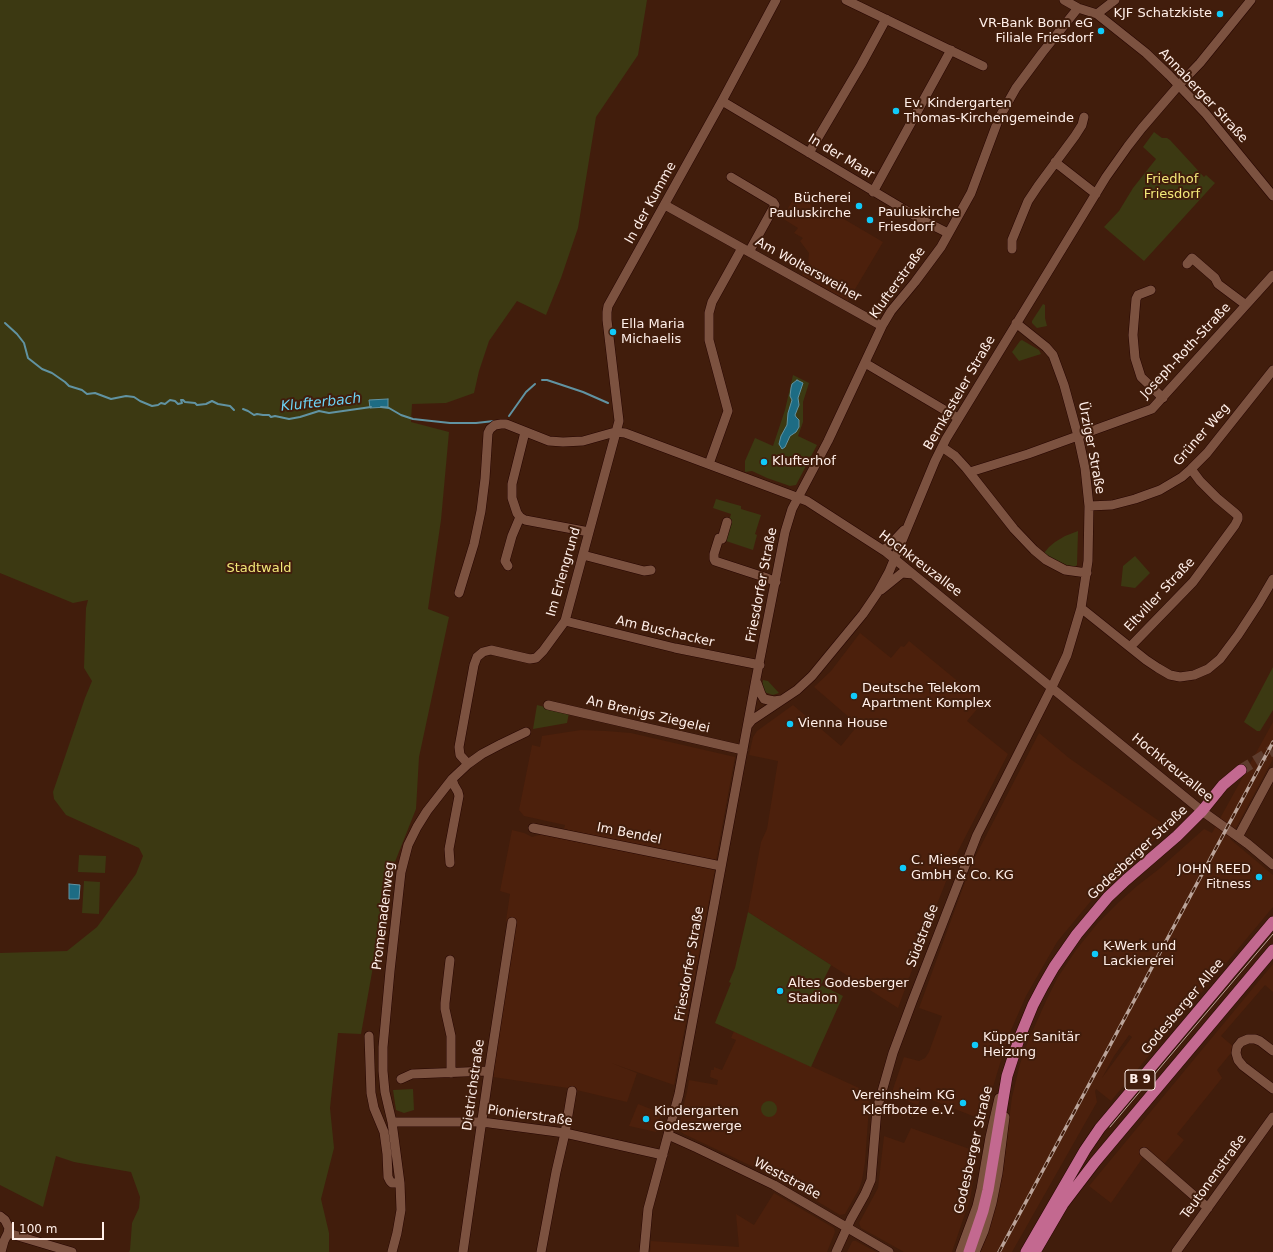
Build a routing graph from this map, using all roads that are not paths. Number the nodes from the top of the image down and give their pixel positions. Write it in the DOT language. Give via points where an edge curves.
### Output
graph roads {
  1 [pos="776,0"];
  2 [pos="846,0"];
  3 [pos="1064,0"];
  4 [pos="1115,0"];
  5 [pos="1251,0"];
  6 [pos="1078,8"];
  7 [pos="1097,14"];
  8 [pos="886,19"];
  9 [pos="951,50"];
  10 [pos="983,66"];
  11 [pos="1179,85"];
  12 [pos="722,101"];
  13 [pos="1084,117"];
  14 [pos="809,153"];
  15 [pos="1055,162"];
  16 [pos="731,177"];
  17 [pos="874,192"];
  18 [pos="1096,194"];
  19 [pos="1273,196"];
  20 [pos="665,205"];
  21 [pos="948,233"];
  22 [pos="1012,249"];
  23 [pos="745,250"];
  24 [pos="1187,264"];
  25 [pos="1273,275"];
  26 [pos="1151,290"];
  27 [pos="1246,305"];
  28 [pos="1016,323"];
  29 [pos="882,326"];
  30 [pos="865,363"];
  31 [pos="1273,370"];
  32 [pos="1163,398"];
  33 [pos="958,418"];
  34 [pos="525,432"];
  35 [pos="615,432"];
  36 [pos="1078,436"];
  37 [pos="942,447"];
  38 [pos="708,464"];
  39 [pos="1191,469"];
  40 [pos="970,472"];
  41 [pos="797,498"];
  42 [pos="1089,506"];
  43 [pos="520,517"];
  44 [pos="727,522"];
  45 [pos="908,526"];
  46 [pos="589,532"];
  47 [pos="882,550"];
  48 [pos="583,555"];
  49 [pos="894,558"];
  50 [pos="508,566"];
  51 [pos="651,570"];
  52 [pos="1087,573"];
  53 [pos="915,574"];
  54 [pos="1273,579"];
  55 [pos="776,582"];
  56 [pos="878,592"];
  57 [pos="459,593"];
  58 [pos="1081,608"];
  59 [pos="565,621"];
  60 [pos="1130,647"];
  61 [pos="760,665"];
  62 [pos="756,679"];
  63 [pos="1052,687"];
  64 [pos="783,699"];
  65 [pos="548,705"];
  66 [pos="748,724"];
  67 [pos="526,732"];
  68 [pos="743,750"];
  69 [pos="468,764"];
  70 [pos="1241,770"];
  71 [pos="1273,772"];
  72 [pos="452,779"];
  73 [pos="1202,810"];
  74 [pos="532,828"];
  75 [pos="1238,837"];
  76 [pos="450,863"];
  77 [pos="1273,865"];
  78 [pos="721,866"];
  79 [pos="512,922"];
  80 [pos="1273,922"];
  81 [pos="1273,950"];
  82 [pos="450,960"];
  83 [pos="369,1036"];
  84 [pos="1019,1039"];
  85 [pos="1273,1051"];
  86 [pos="383,1071"];
  87 [pos="489,1071"];
  88 [pos="371,1072"];
  89 [pos="451,1073"];
  90 [pos="1007,1076"];
  91 [pos="400,1079"];
  92 [pos="1273,1089"];
  93 [pos="572,1091"];
  94 [pos="1273,1117"];
  95 [pos="392,1122"];
  96 [pos="482,1122"];
  97 [pos="565,1133"];
  98 [pos="668,1136"];
  99 [pos="1144,1152"];
  100 [pos="663,1155"];
  101 [pos="400,1183"];
  102 [pos="1208,1208"];
  103 [pos="0,1216"];
  104 [pos="847,1227"];
  105 [pos="8,1233"];
  106 [pos="1,1252"];
  107 [pos="72,1252"];
  108 [pos="392,1252"];
  109 [pos="464,1252"];
  110 [pos="541,1252"];
  111 [pos="644,1252"];
  112 [pos="836,1252"];
  113 [pos="889,1252"];
  114 [pos="960,1252"];
  115 [pos="969,1252"];
  116 [pos="975,1252"];
  117 [pos="1026,1252"];
  118 [pos="1036,1252"];
  119 [pos="1176,1252"];
  1 -- 12 [label="street, In der Kumme"];
  2 -- 8 [label="street"];
  3 -- 6 [label="street, Annaberger Straße"];
  4 -- 7 [label="street"];
  5 -- 11 [label="street, Bernkasteler Straße"];
  6 -- 7 [label="street, Annaberger Straße"];
  6 -- 21 [label="street, Klufterstraße" via="1016,88 999,118 973,188"];
  7 -- 11 [label="street, Annaberger Straße" via="1146,53"];
  8 -- 9 [label="street"];
  8 -- 14 [label="street"];
  9 -- 10 [label="street"];
  9 -- 17 [label="street"];
  11 -- 18 [label="street, Bernkasteler Straße" via="1128,146"];
  11 -- 19 [label="street, Annaberger Straße"];
  12 -- 14 [label="street, In der Maar"];
  12 -- 20 [label="street, In der Kumme"];
  13 -- 15 [label="street" via="1075,136"];
  14 -- 17 [label="street, In der Maar"];
  15 -- 18 [label="street"];
  15 -- 22 [label="street" via="1028,201 1012,240"];
  16 -- 23 [label="street" via="775,205"];
  17 -- 21 [label="street, In der Maar"];
  18 -- 28 [label="street, Bernkasteler Straße"];
  20 -- 23 [label="street, Am Woltersweiher"];
  20 -- 35 [label="street, In der Kumme" via="612,298 607,312 619,421"];
  21 -- 29 [label="street, Klufterstraße" via="937,252"];
  23 -- 29 [label="street, Am Woltersweiher"];
  23 -- 38 [label="street, Am Woltersweiher" via="712,302 709,340 728,411"];
  24 -- 27 [label="street" via="1192,258 1215,278 1218,284"];
  25 -- 27 [label="street, Joseph-Roth-Straße"];
  26 -- 32 [label="street" via="1138,295 1136,299 1133,335 1135,358 1141,377"];
  27 -- 32 [label="street, Joseph-Roth-Straße"];
  28 -- 33 [label="street, Bernkasteler Straße"];
  28 -- 36 [label="street, Ürziger Straße" via="1053,355"];
  29 -- 30 [label="street, Klufterstraße"];
  30 -- 33 [label="street"];
  30 -- 41 [label="street, Klufterstraße" via="828,441"];
  31 -- 39 [label="street, Grüner Weg"];
  32 -- 36 [label="street, Joseph-Roth-Straße" via="1148,411"];
  33 -- 37 [label="street, Bernkasteler Straße"];
  34 -- 35 [label="street, Hochkreuzallee" via="549,441 572,442 590,440"];
  34 -- 43 [label="street" via="511,491"];
  34 -- 57 [label="street, Hochkreuzallee" via="504,424 495,425 488,433 481,511"];
  35 -- 38 [label="street, Hochkreuzallee" via="625,432"];
  35 -- 46 [label="street, Im Erlengrund"];
  36 -- 40 [label="street, Joseph-Roth-Straße"];
  36 -- 42 [label="street, Ürziger Straße"];
  37 -- 40 [label="street"];
  37 -- 45 [label="street, Bernkasteler Straße"];
  38 -- 41 [label="street, Hochkreuzallee"];
  39 -- 42 [label="street, Grüner Weg" via="1174,483 1156,492 1119,503"];
  39 -- 60 [label="street, Eltviller Straße" via="1216,498 1238,516 1238,519 1193,582"];
  40 -- 52 [label="street" via="1005,518 1034,550 1065,570"];
  41 -- 47 [label="street, Hochkreuzallee" via="812,504"];
  41 -- 55 [label="street, Friesdorfer Straße" via="785,532"];
  42 -- 52 [label="street, Ürziger Straße"];
  43 -- 46 [label="street"];
  43 -- 50 [label="street" via="505,561"];
  44 -- 55 [label="street" via="714,554 715,561"];
  45 -- 47 [label="street"];
  45 -- 49 [label="street, Bernkasteler Straße"];
  46 -- 48 [label="street, Im Erlengrund"];
  47 -- 49 [label="street, Hochkreuzallee"];
  48 -- 51 [label="street" via="644,571"];
  48 -- 59 [label="street, Im Erlengrund"];
  49 -- 53 [label="street, Hochkreuzallee"];
  49 -- 56 [label="street, Bernkasteler Straße"];
  52 -- 58 [label="street, Ürziger Straße"];
  53 -- 56 [label="street" via="902,573"];
  53 -- 63 [label="street, Hochkreuzallee"];
  54 -- 60 [label="street" via="1230,646 1202,673 1180,677 1170,675"];
  55 -- 61 [label="street, Friesdorfer Straße"];
  56 -- 64 [label="street, Bernkasteler Straße" via="812,676"];
  58 -- 60 [label="street"];
  58 -- 63 [label="street, Ürziger Straße" via="1067,655"];
  59 -- 61 [label="street, Am Buschacker" via="675,648"];
  59 -- 69 [label="street, Im Erlengrund" via="536,658 530,659 491,650 477,657 459,747 460,755"];
  61 -- 62 [label="street, Friesdorfer Straße"];
  62 -- 64 [label="street" via="764,698 774,701"];
  62 -- 66 [label="street, Friesdorfer Straße"];
  63 -- 73 [label="street, Hochkreuzallee"];
  63 -- 104 [label="street, Südstraße" via="977,835 912,1002 893,1053 877,1108 870,1180"];
  64 -- 66 [label="street, Bernkasteler Straße"];
  65 -- 68 [label="street, An Brenigs Ziegelei"];
  66 -- 68 [label="street, Friesdorfer Straße"];
  67 -- 69 [label="street, Promenadenweg" via="491,748"];
  68 -- 78 [label="street, Friesdorfer Straße"];
  69 -- 72 [label="street, Promenadenweg"];
  70 -- 73 [label="main road, Godesberger Straße" via="1223,784"];
  71 -- 75 [label="street"];
  72 -- 76 [label="street" via="459,796 449,849"];
  72 -- 86 [label="street, Promenadenweg" via="417,827 408,845 401,872 385,1024"];
  73 -- 75 [label="street, Hochkreuzallee"];
  73 -- 84 [label="main road, Godesberger Straße" via="1177,836 1108,897 1090,917 1050,974"];
  74 -- 78 [label="street, Im Bendel"];
  75 -- 77 [label="street, Hochkreuzallee"];
  78 -- 98 [label="street, Friesdorfer Straße" via="686,1060"];
  79 -- 87 [label="street, Dietrichstraße"];
  80 -- 117 [label="main road, Godesberger Allee / B 9" via="1100,1128"];
  81 -- 118 [label="main road, B 9" via="1095,1162 1063,1204"];
  82 -- 89 [label="street" via="445,1003 451,1032"];
  83 -- 88 [label="street"];
  84 -- 90 [label="main road, Godesberger Straße"];
  84 -- 116 [label="street, Godesberger Straße" via="1007,1102 997,1181 986,1224"];
  85 -- 92 [label="street" via="1260,1041 1248,1039 1241,1042 1236,1053 1243,1066"];
  86 -- 88 [label="street"];
  86 -- 95 [label="street, Promenadenweg"];
  87 -- 89 [label="street"];
  87 -- 96 [label="street, Dietrichstraße"];
  88 -- 101 [label="street" via="371,1093 384,1132 388,1177 390,1181"];
  89 -- 91 [label="street" via="412,1074"];
  90 -- 114 [label="street, Godesberger Straße" via="992,1124 977,1206"];
  90 -- 115 [label="main road, Godesberger Straße" via="988,1190"];
  93 -- 97 [label="street"];
  94 -- 102 [label="street, Teutonenstraße"];
  95 -- 96 [label="street, Pionierstraße"];
  95 -- 101 [label="street, Promenadenweg"];
  96 -- 97 [label="street, Pionierstraße"];
  96 -- 109 [label="street, Dietrichstraße"];
  97 -- 100 [label="street, Pionierstraße"];
  97 -- 110 [label="street"];
  98 -- 100 [label="street, Friesdorfer Straße"];
  98 -- 104 [label="street, Weststraße" via="774,1185"];
  99 -- 102 [label="street"];
  100 -- 111 [label="street, Friesdorfer Straße" via="648,1209"];
  101 -- 108 [label="street, Promenadenweg" via="400,1210"];
  102 -- 119 [label="street, Teutonenstraße"];
  103 -- 105 [label="street" via="7,1222"];
  104 -- 112 [label="street, Südstraße"];
  104 -- 113 [label="street, Weststraße"];
  105 -- 106 [label="street"];
  105 -- 107 [label="street"];
}
